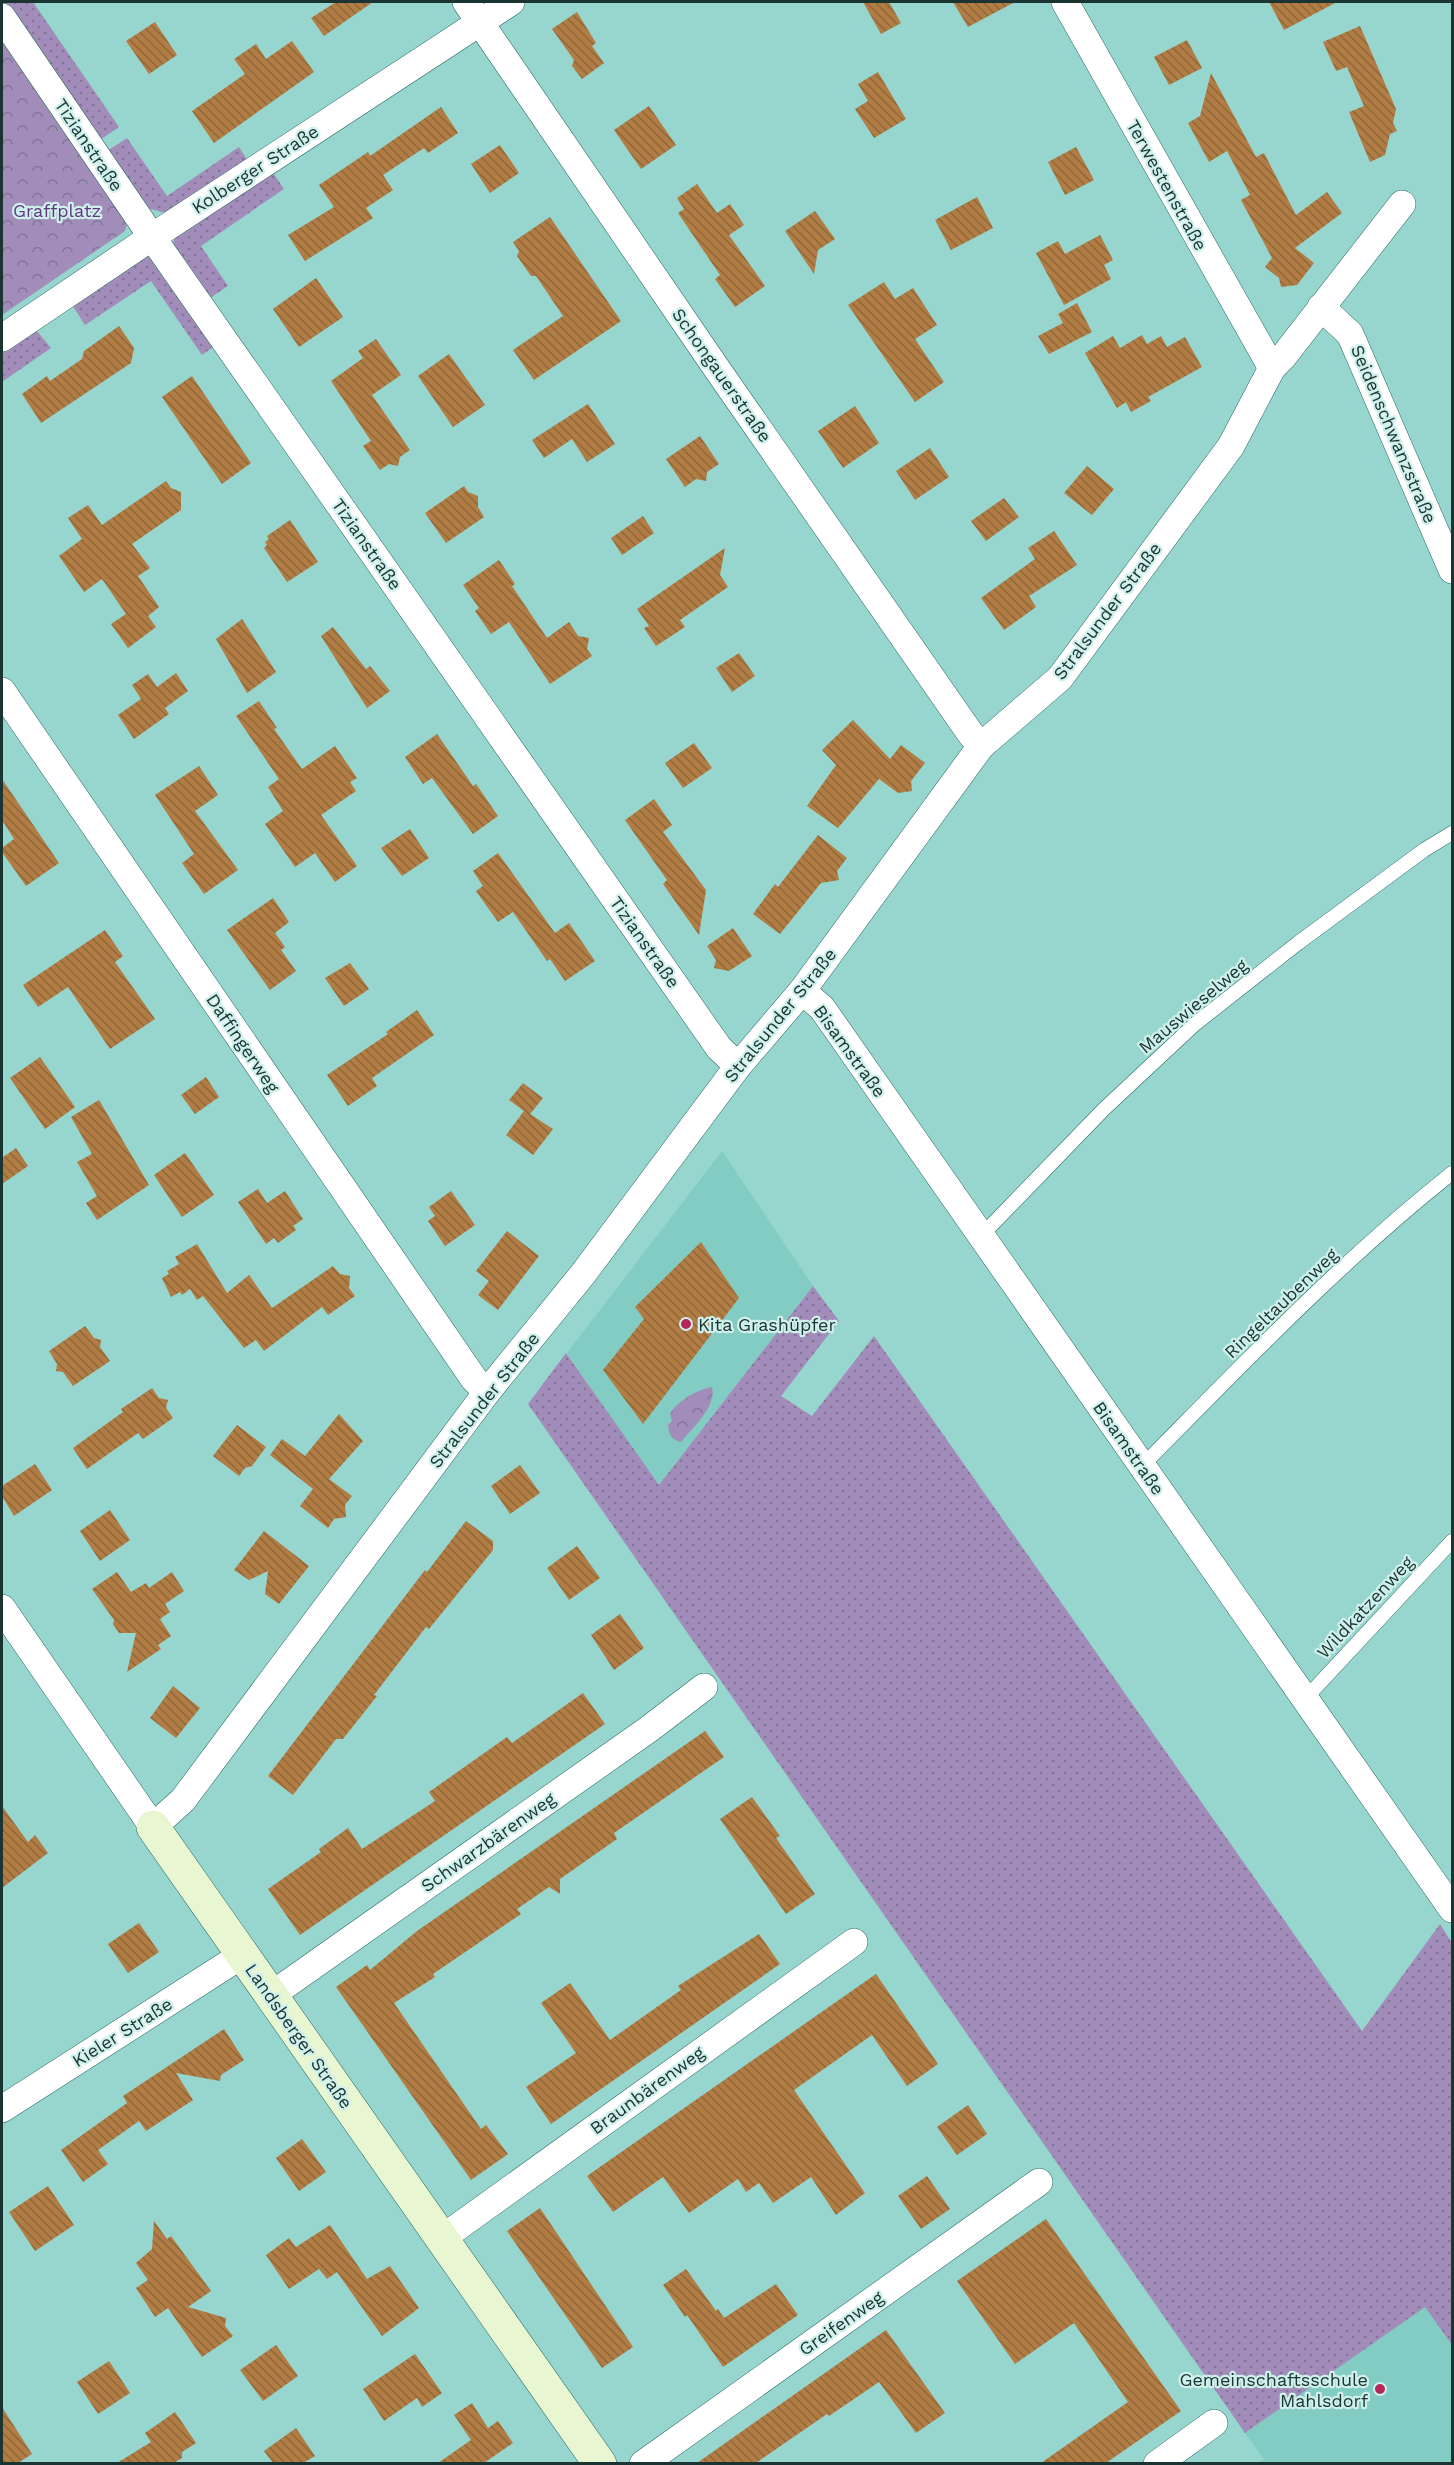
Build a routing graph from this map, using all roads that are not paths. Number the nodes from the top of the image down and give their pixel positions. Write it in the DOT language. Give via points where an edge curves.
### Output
graph roads {
  1 [pos="511,2"];
  2 [pos="1065,2"];
  3 [pos="473,12"];
  4 [pos="2,17"];
  5 [pos="1402,204"];
  6 [pos="152,237"];
  7 [pos="1322,308"];
  8 [pos="2,338"];
  9 [pos="1272,368"];
  10 [pos="1452,570"];
  11 [pos="2,691"];
  12 [pos="981,746"];
  13 [pos="1452,833"];
  14 [pos="802,991"];
  15 [pos="738,1066"];
  16 [pos="1452,1173"];
  17 [pos="981,1236"];
  18 [pos="488,1392"];
  19 [pos="1142,1466"];
  20 [pos="1452,1541"];
  21 [pos="2,1608"];
  22 [pos="704,1687"];
  23 [pos="1305,1699"];
  24 [pos="153,1827"];
  25 [pos="1452,1909"];
  26 [pos="854,1942"];
  27 [pos="243,1955"];
  28 [pos="270,1996"];
  29 [pos="2,2109"];
  30 [pos="1039,2182"];
  31 [pos="441,2239"];
  32 [pos="1214,2423"];
  33 [pos="600,2463"];
  34 [pos="643,2463"];
  35 [pos="1157,2463"];
  1 -- 3 [label="street, Kolberger Straße"];
  2 -- 9 [label="street, Terwestenstraße"];
  3 -- 6 [label="street, Kolberger Straße"];
  3 -- 12 [label="street, Schongauerstraße"];
  4 -- 6 [label="street, Tizianstraße"];
  5 -- 7 [label="street, Stralsunder Straße"];
  6 -- 8 [label="street, Kolberger Straße"];
  6 -- 15 [label="street, Tizianstraße" via="719,1048"];
  7 -- 9 [label="street, Stralsunder Straße"];
  7 -- 10 [label="street, Seidenschwanzstraße" via="1350,334"];
  9 -- 12 [label="street, Stralsunder Straße" via="1231,446 1060,678"];
  11 -- 18 [label="street, Daffingerweg" via="474,1379"];
  12 -- 14 [label="street, Stralsunder Straße"];
  13 -- 17 [label="lane, Mauswieselweg" via="1298,943 1195,1024 1104,1109"];
  14 -- 15 [label="street, Stralsunder Straße"];
  14 -- 17 [label="street, Bisamstraße" via="822,1008"];
  15 -- 18 [label="street, Stralsunder Straße" via="583,1274"];
  16 -- 19 [label="lane, Ringeltaubenweg" via="1315,1292"];
  17 -- 19 [label="street, Bisamstraße"];
  18 -- 24 [label="street, Stralsunder Straße" via="183,1800"];
  19 -- 23 [label="street, Bisamstraße"];
  20 -- 23 [label="lane, Wildkatzenweg"];
  21 -- 24 [label="street, Landsberger Straße"];
  22 -- 28 [label="street, Schwarzbärenweg"];
  23 -- 25 [label="street, Bisamstraße"];
  24 -- 27 [label="street, Landsberger Straße"];
  26 -- 31 [label="street, Braunbärenweg"];
  27 -- 28 [label="street, Landsberger Straße"];
  27 -- 29 [label="street, Kieler Straße"];
  28 -- 31 [label="street, Landsberger Straße"];
  30 -- 34 [label="street, Greifenweg"];
  31 -- 33 [label="street, Landsberger Straße"];
  32 -- 35 [label="street"];
}
